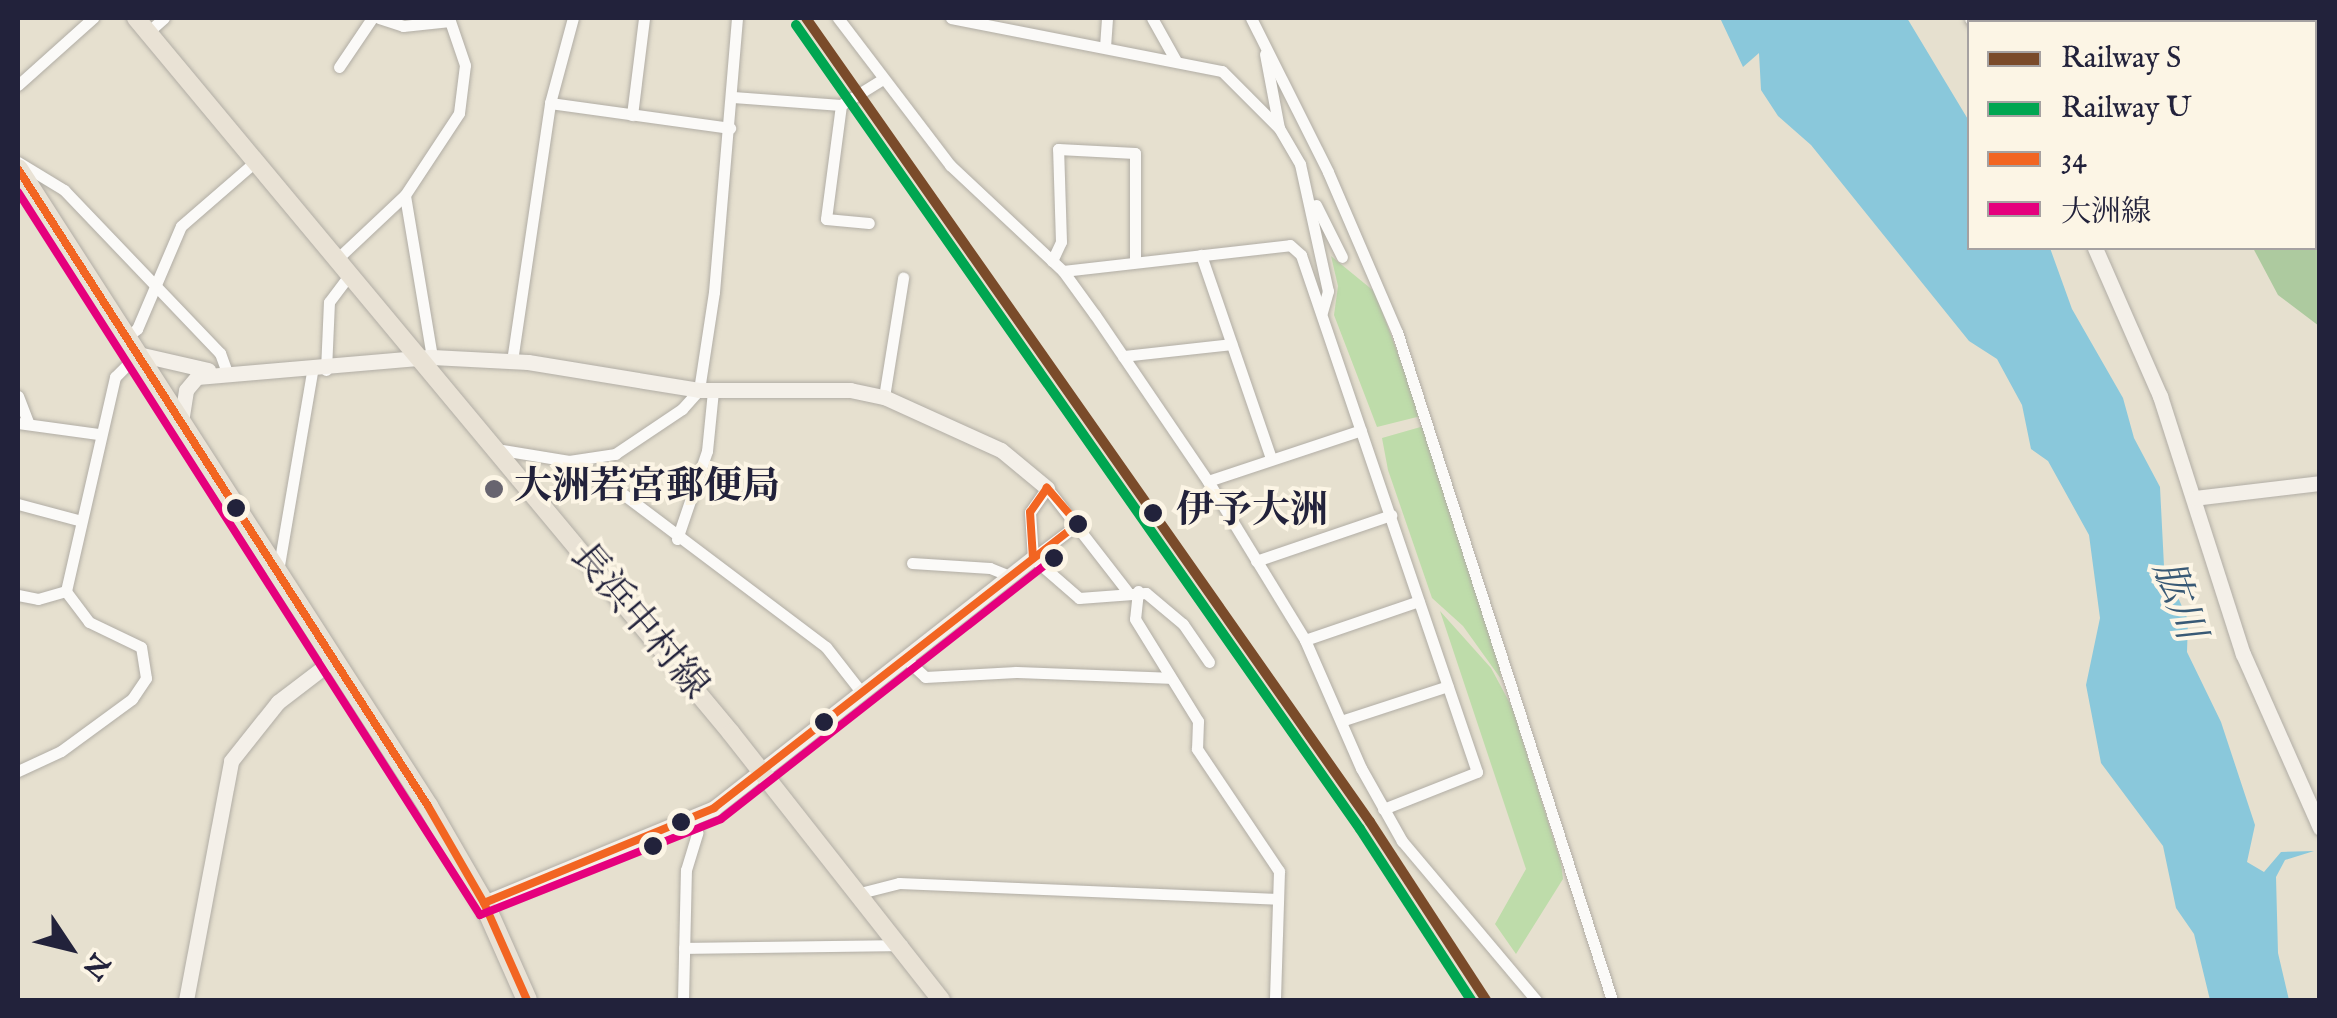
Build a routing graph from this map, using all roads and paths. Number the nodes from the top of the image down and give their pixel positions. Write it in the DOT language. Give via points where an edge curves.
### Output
graph roads {
  1 [pos="93,18"];
  2 [pos="164,18"];
  3 [pos="376,18"];
  4 [pos="573,18"];
  5 [pos="644,18"];
  6 [pos="737,18"];
  7 [pos="838,18"];
  8 [pos="951,18"];
  9 [pos="1107,18"];
  10 [pos="1152,18"];
  11 [pos="1251,18"];
  12 [pos="449,19"];
  13 [pos="142,25"];
  14 [pos="1262,40"];
  15 [pos="1105,47"];
  16 [pos="1176,60"];
  17 [pos="340,66"];
  18 [pos="883,79"];
  19 [pos="18,85"];
  20 [pos="733,97"];
  21 [pos="550,103"];
  22 [pos="841,105"];
  23 [pos="632,115"];
  24 [pos="730,128"];
  25 [pos="1279,128"];
  26 [pos="256,161"];
  27 [pos="18,165"];
  28 [pos="405,195"];
  29 [pos="1311,198"];
  30 [pos="869,222"];
  31 [pos="2096,250"];
  32 [pos="1201,255"];
  33 [pos="1342,257"];
  34 [pos="337,258"];
  35 [pos="1135,260"];
  36 [pos="1052,262"];
  37 [pos="1063,271"];
  38 [pos="350,274"];
  39 [pos="903,278"];
  40 [pos="154,284"];
  41 [pos="1321,314"];
  42 [pos="1231,344"];
  43 [pos="133,346"];
  44 [pos="1123,356"];
  45 [pos="424,358"];
  46 [pos="512,361"];
  47 [pos="319,371"];
  48 [pos="227,372"];
  49 [pos="706,390"];
  50 [pos="18,396"];
  51 [pos="884,397"];
  52 [pos="182,422"];
  53 [pos="23,424"];
  54 [pos="1361,430"];
  55 [pos="98,434"];
  56 [pos="496,449"];
  57 [pos="1270,458"];
  58 [pos="569,461"];
  59 [pos="1208,481"];
  60 [pos="2320,483"];
  61 [pos="1047,488"];
  62 [pos="2194,498"];
  63 [pos="18,504"];
  64 [pos="1390,515"];
  65 [pos="78,520"];
  66 [pos="1078,524"];
  67 [pos="677,539"];
  68 [pos="1033,558"];
  69 [pos="1256,561"];
  70 [pos="912,563"];
  71 [pos="277,575"];
  72 [pos="1010,576"];
  73 [pos="1133,591"];
  74 [pos="66,592"];
  75 [pos="18,595"];
  76 [pos="1419,601"];
  77 [pos="1305,640"];
  78 [pos="906,658"];
  79 [pos="333,660"];
  80 [pos="1208,662"];
  81 [pos="1169,678"];
  82 [pos="1448,686"];
  83 [pos="862,693"];
  84 [pos="1344,720"];
  85 [pos="18,771"];
  86 [pos="759,772"];
  87 [pos="1383,809"];
  88 [pos="2318,819"];
  89 [pos="692,821"];
  90 [pos="860,893"];
  91 [pos="1278,899"];
  92 [pos="484,903"];
  93 [pos="902,945"];
  94 [pos="684,948"];
  95 [pos="186,1000"];
  96 [pos="528,1000"];
  97 [pos="683,1000"];
  98 [pos="942,1000"];
  99 [pos="1275,1000"];
  100 [pos="1536,1000"];
  101 [pos="1612,1000"];
  1 -- 19 [label="street"];
  2 -- 13 [label="street"];
  3 -- 12 [label="street" via="404,26"];
  3 -- 17 [label="street"];
  4 -- 21 [label="street"];
  5 -- 23 [label="street"];
  6 -- 20 [label="street"];
  7 -- 18 [label="street"];
  8 -- 15 [label="street"];
  9 -- 15 [label="street"];
  10 -- 16 [label="street"];
  11 -- 14 [label="street"];
  12 -- 28 [label="street" via="465,66 459,113"];
  13 -- 26 [label="main road, 長浜中村線"];
  14 -- 25 [label="street"];
  14 -- 101 [label="street" via="1397,332"];
  15 -- 16 [label="street"];
  16 -- 25 [label="street" via="1222,71"];
  18 -- 22 [label="street"];
  18 -- 36 [label="street" via="950,165"];
  20 -- 22 [label="street"];
  20 -- 24 [label="street"];
  21 -- 23 [label="street"];
  21 -- 46 [label="street"];
  22 -- 30 [label="street" via="826,218"];
  23 -- 24 [label="street"];
  24 -- 49 [label="street"];
  25 -- 29 [label="street"];
  26 -- 34 [label="main road, 長浜中村線"];
  26 -- 40 [label="street" via="193,210"];
  27 -- 40 [label="street" via="64,190"];
  27 -- 43 [label="highway"];
  28 -- 34 [label="street"];
  28 -- 45 [label="street"];
  29 -- 33 [label="street"];
  29 -- 41 [label="street" via="1328,291"];
  31 -- 62 [label="street" via="2160,396"];
  32 -- 35 [label="street"];
  32 -- 41 [label="street" via="1290,246 1301,255"];
  32 -- 42 [label="street"];
  34 -- 38 [label="main road, 長浜中村線"];
  35 -- 36 [label="street" via="1135,154 1058,149 1061,242"];
  35 -- 37 [label="street"];
  36 -- 37 [label="street"];
  37 -- 44 [label="street"];
  38 -- 45 [label="main road, 長浜中村線"];
  38 -- 47 [label="street" via="329,302"];
  39 -- 51 [label="street"];
  40 -- 43 [label="street"];
  40 -- 48 [label="street" via="220,352"];
  41 -- 54 [label="street"];
  42 -- 44 [label="street"];
  42 -- 57 [label="street"];
  43 -- 48 [label="street"];
  43 -- 52 [label="highway"];
  43 -- 55 [label="street" via="115,377"];
  44 -- 59 [label="street"];
  45 -- 46 [label="street"];
  45 -- 47 [label="street"];
  45 -- 56 [label="main road, 長浜中村線"];
  46 -- 49 [label="street"];
  47 -- 48 [label="street"];
  47 -- 71 [label="street"];
  48 -- 52 [label="street" via="196,377 186,390"];
  49 -- 51 [label="street" via="850,390"];
  49 -- 58 [label="street" via="615,454"];
  49 -- 67 [label="street" via="706,451"];
  50 -- 53 [label="street"];
  51 -- 61 [label="street" via="1001,450"];
  52 -- 71 [label="highway"];
  53 -- 55 [label="street"];
  54 -- 57 [label="street"];
  54 -- 64 [label="street"];
  55 -- 65 [label="street"];
  56 -- 58 [label="street"];
  56 -- 86 [label="main road, 長浜中村線"];
  57 -- 59 [label="street"];
  58 -- 67 [label="street"];
  59 -- 69 [label="street"];
  60 -- 62 [label="street"];
  61 -- 66 [label="street"];
  61 -- 68 [label="street" via="1030,512"];
  62 -- 88 [label="street" via="2243,654"];
  63 -- 65 [label="street"];
  64 -- 69 [label="street"];
  64 -- 76 [label="street"];
  65 -- 74 [label="street"];
  66 -- 68 [label="street"];
  66 -- 73 [label="street"];
  67 -- 83 [label="street" via="826,647"];
  68 -- 72 [label="street"];
  68 -- 73 [label="street" via="1079,598 1106,600"];
  69 -- 77 [label="street"];
  70 -- 72 [label="street" via="990,568"];
  71 -- 79 [label="highway"];
  72 -- 78 [label="street"];
  73 -- 80 [label="street" via="1183,624"];
  73 -- 81 [label="street" via="1136,619"];
  74 -- 75 [label="street" via="38,599"];
  74 -- 85 [label="street" via="89,622 141,647 146,678 132,699 61,751"];
  76 -- 77 [label="street"];
  76 -- 82 [label="street"];
  77 -- 84 [label="street"];
  78 -- 81 [label="street" via="925,677 1016,672"];
  78 -- 83 [label="street"];
  79 -- 92 [label="highway"];
  79 -- 95 [label="street" via="278,702 231,760"];
  81 -- 91 [label="street" via="1198,720 1196,749 1279,871"];
  82 -- 84 [label="street"];
  82 -- 87 [label="street" via="1477,772"];
  83 -- 86 [label="street"];
  84 -- 87 [label="street"];
  86 -- 89 [label="street"];
  86 -- 90 [label="main road, 長浜中村線"];
  87 -- 100 [label="street" via="1402,841"];
  89 -- 92 [label="street"];
  89 -- 94 [label="street" via="697,833 686,870"];
  90 -- 91 [label="street" via="899,883"];
  90 -- 93 [label="main road, 長浜中村線"];
  91 -- 99 [label="street"];
  92 -- 96 [label="highway"];
  93 -- 94 [label="street"];
  93 -- 98 [label="main road, 長浜中村線"];
  94 -- 97 [label="street"];
}
